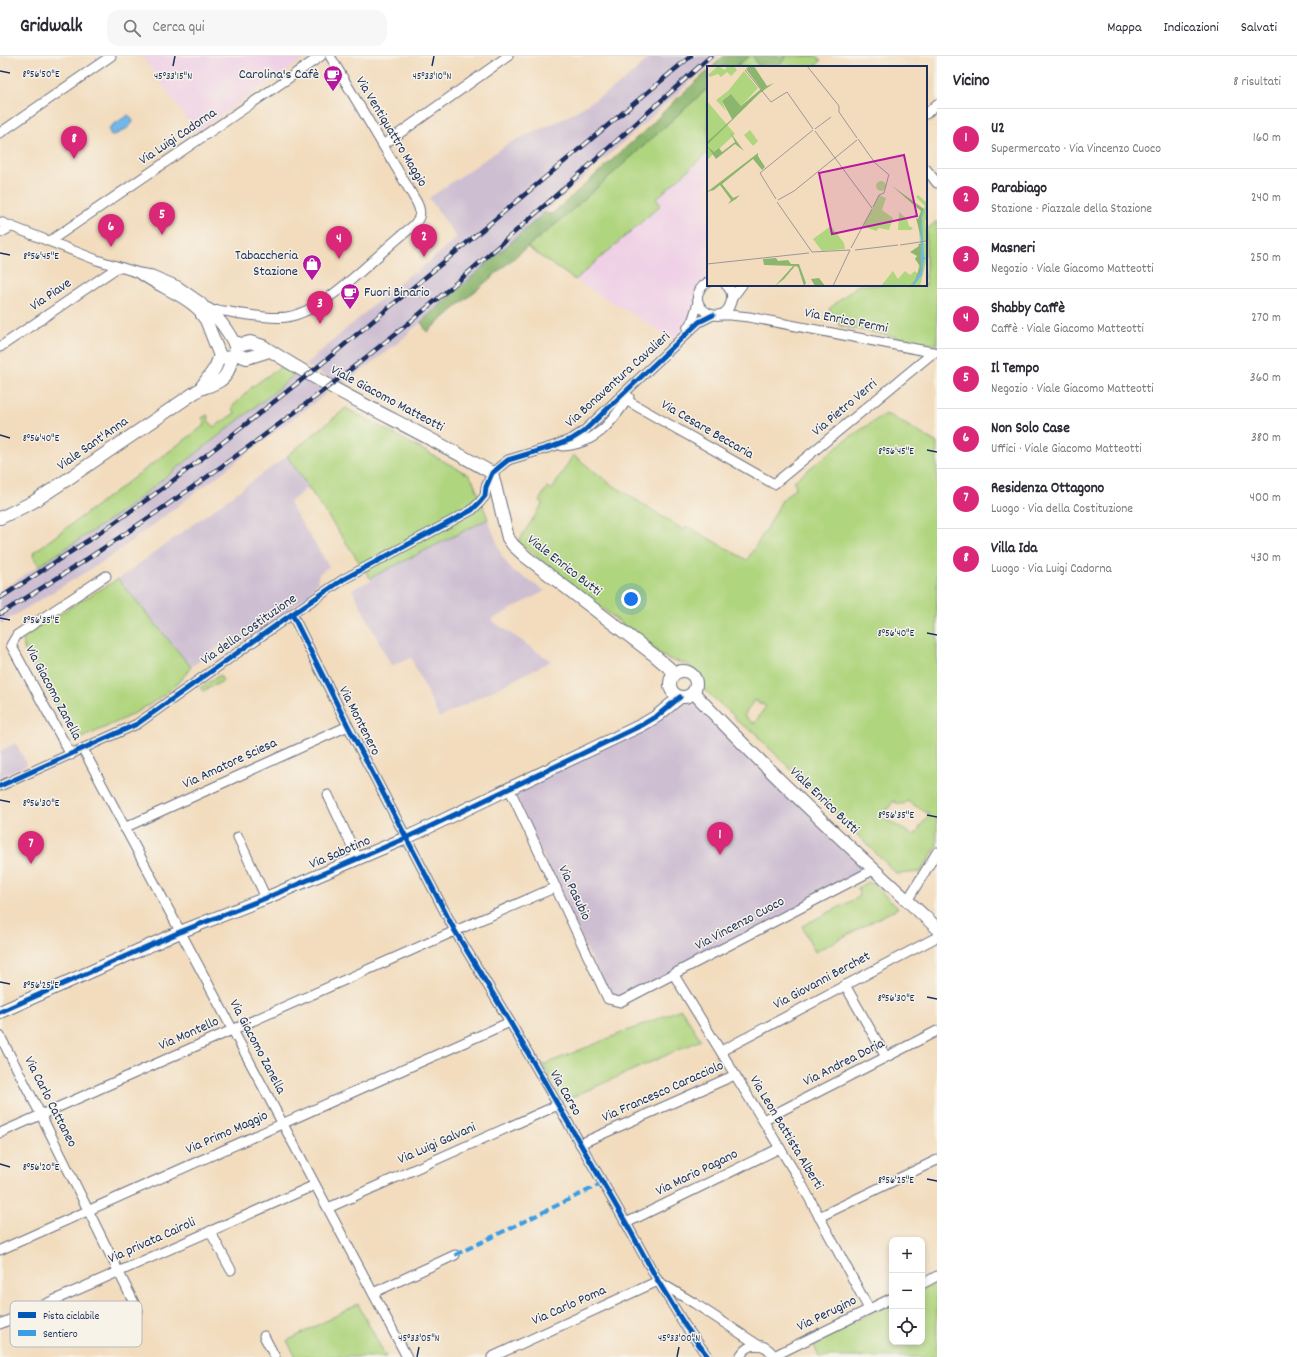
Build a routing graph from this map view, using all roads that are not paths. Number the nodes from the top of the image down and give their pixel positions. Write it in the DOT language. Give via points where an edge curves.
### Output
graph roads {
  1 [pos="111,56"];
  2 [pos="321,56"];
  3 [pos="330,56"];
  4 [pos="508,56"];
  5 [pos="937,104"];
  6 [pos="927,113"];
  7 [pos="0,132"];
  8 [pos="383,145"];
  9 [pos="927,170"];
  10 [pos="937,183"];
  11 [pos="0,222"];
  12 [pos="11,227"];
  13 [pos="0,233"];
  14 [pos="50,241"];
  15 [pos="118,267"];
  16 [pos="707,283"];
  17 [pos="727,286"];
  18 [pos="741,286"];
  19 [pos="732,299"];
  20 [pos="698,303"];
  21 [pos="207,312"];
  22 [pos="715,315"];
  23 [pos="750,317"];
  24 [pos="680,340"];
  25 [pos="0,347"];
  26 [pos="230,352"];
  27 [pos="936,352"];
  28 [pos="623,399"];
  29 [pos="492,473"];
  30 [pos="774,484"];
  31 [pos="0,518"];
  32 [pos="106,576"];
  33 [pos="292,614"];
  34 [pos="675,673"];
  35 [pos="693,692"];
  36 [pos="680,697"];
  37 [pos="348,726"];
  38 [pos="82,750"];
  39 [pos="70,755"];
  40 [pos="0,786"];
  41 [pos="509,788"];
  42 [pos="328,795"];
  43 [pos="124,828"];
  44 [pos="238,837"];
  45 [pos="406,838"];
  46 [pos="937,852"];
  47 [pos="358,859"];
  48 [pos="873,870"];
  49 [pos="556,888"];
  50 [pos="266,898"];
  51 [pos="907,900"];
  52 [pos="937,928"];
  53 [pos="455,931"];
  54 [pos="180,932"];
  55 [pos="937,936"];
  56 [pos="674,974"];
  57 [pos="845,985"];
  58 [pos="620,1002"];
  59 [pos="0,1012"];
  60 [pos="510,1022"];
  61 [pos="232,1030"];
  62 [pos="937,1031"];
  63 [pos="0,1036"];
  64 [pos="721,1051"];
  65 [pos="886,1057"];
  66 [pos="735,1075"];
  67 [pos="558,1105"];
  68 [pos="41,1115"];
  69 [pos="763,1120"];
  70 [pos="283,1124"];
  71 [pos="0,1133"];
  72 [pos="580,1144"];
  73 [pos="780,1148"];
  74 [pos="937,1160"];
  75 [pos="315,1185"];
  76 [pos="328,1208"];
  77 [pos="88,1211"];
  78 [pos="820,1217"];
  79 [pos="626,1223"];
  80 [pos="210,1231"];
  81 [pos="0,1250"];
  82 [pos="455,1255"];
  83 [pos="230,1270"];
  84 [pos="118,1272"];
  85 [pos="937,1276"];
  86 [pos="658,1281"];
  87 [pos="925,1282"];
  88 [pos="373,1293"];
  89 [pos="889,1299"];
  90 [pos="52,1301"];
  91 [pos="133,1301"];
  92 [pos="869,1309"];
  93 [pos="10,1320"];
  94 [pos="0,1324"];
  95 [pos="264,1336"];
  96 [pos="758,1345"];
  97 [pos="774,1356"];
  98 [pos="275,1357"];
  99 [pos="407,1357"];
  100 [pos="492,1357"];
  101 [pos="708,1357"];
  102 [pos="740,1357"];
  1 -- 7 [label="street"];
  2 -- 14 [label="street, Via Luigi Cadorna"];
  3 -- 8 [label="street, Via Ventiquattro Maggio"];
  4 -- 8 [label="street"];
  5 -- 6 [label="street"];
  8 -- 21 [label="street, Via Ventiquattro Maggio" via="420,209 417,222 355,276 316,306 301,313 270,318 218,310"];
  9 -- 10 [label="street"];
  11 -- 12 [label="street"];
  12 -- 13 [label="street"];
  12 -- 14 [label="street"];
  14 -- 15 [label="street"];
  15 -- 21 [label="street" via="139,274 152,275 178,286 201,302"];
  15 -- 25 [label="street, Via Piave"];
  16 -- 20 [label="street, Via Bonaventura Cavalieri" via="700,289"];
  17 -- 19 [label="street"];
  18 -- 19 [label="street, Via Bonaventura Cavalieri"];
  19 -- 22 [label="street, Via Bonaventura Cavalieri" via="728,309"];
  19 -- 23 [label="street, Via Enrico Fermi" via="738,311"];
  20 -- 22 [label="street" via="702,310"];
  20 -- 24 [label="street, Via Bonaventura Cavalieri" via="693,319"];
  21 -- 26 [label="street"];
  21 -- 26 [label="street" via="206,320"];
  22 -- 23 [label="street, Via Enrico Fermi"];
  22 -- 24 [label="street, Via Bonaventura Cavalieri" via="699,322"];
  23 -- 27 [label="street, Via Enrico Fermi"];
  24 -- 28 [label="street, Via Bonaventura Cavalieri" via="643,375"];
  26 -- 29 [label="street, Viale Giacomo Matteotti" via="250,342 263,346 343,393"];
  26 -- 31 [label="street, Viale Sant'Anna" via="229,372 224,378 200,389 33,502"];
  27 -- 30 [label="street, Via Pietro Verri"];
  28 -- 29 [label="street, Via Bonaventura Cavalieri" via="609,424 587,441 575,445 554,446 508,460"];
  28 -- 30 [label="street, Via Cesare Beccaria"];
  29 -- 33 [label="street, Via della Costituzione" via="485,496 472,510 352,574"];
  29 -- 34 [label="street, Viale Enrico Butti" via="508,538 513,545"];
  32 -- 39 [label="street, Via Giacomo Zanella" via="17,635 11,645"];
  33 -- 37 [label="street, Via Montenero"];
  33 -- 38 [label="street, Via della Costituzione" via="137,724"];
  34 -- 35 [label="street" via="691,673 696,682"];
  34 -- 36 [label="street" via="669,686"];
  35 -- 36 [label="street"];
  35 -- 48 [label="street, Viale Enrico Butti"];
  36 -- 41 [label="street, Via Sabotino" via="642,725"];
  37 -- 43 [label="street, Via Amatore Sciesa"];
  37 -- 45 [label="street, Via Montenero"];
  38 -- 39 [label="street, Via della Costituzione"];
  38 -- 43 [label="street, Via Giacomo Zanella"];
  39 -- 40 [label="street, Via della Costituzione"];
  41 -- 45 [label="street, Via Sabotino"];
  41 -- 49 [label="street, Via Pasubio"];
  42 -- 47 [label="street"];
  43 -- 54 [label="street, Via Giacomo Zanella"];
  44 -- 50 [label="street"];
  45 -- 47 [label="street, Via Sabotino"];
  45 -- 53 [label="street, Via Carso"];
  46 -- 51 [label="street"];
  47 -- 50 [label="street, Via Sabotino"];
  48 -- 51 [label="street, Viale Enrico Butti"];
  48 -- 56 [label="street, Via Vincenzo Cuoco"];
  49 -- 53 [label="street, Via Montello"];
  49 -- 58 [label="street, Via Pasubio" via="608,999"];
  50 -- 54 [label="street, Via Sabotino"];
  51 -- 52 [label="street, Viale Enrico Butti"];
  53 -- 60 [label="street, Via Carso"];
  53 -- 61 [label="street, Via Montello"];
  54 -- 59 [label="street, Via Sabotino"];
  54 -- 61 [label="street, Via Giacomo Zanella"];
  55 -- 57 [label="street, Via Giovanni Berchet"];
  56 -- 58 [label="street, Via Vincenzo Cuoco"];
  56 -- 64 [label="street, Via Leon Battista Alberti"];
  57 -- 64 [label="street, Via Giovanni Berchet"];
  57 -- 65 [label="street"];
  60 -- 67 [label="street, Via Carso"];
  60 -- 70 [label="street, Via Primo Maggio"];
  61 -- 68 [label="street, Via Montello"];
  61 -- 70 [label="street, Via Giacomo Zanella"];
  62 -- 65 [label="street, Via Andrea Doria"];
  63 -- 68 [label="street, Via Carlo Cattaneo"];
  64 -- 66 [label="street, Via Leon Battista Alberti"];
  65 -- 69 [label="street, Via Andrea Doria"];
  66 -- 69 [label="street, Via Leon Battista Alberti"];
  66 -- 72 [label="street, Via Francesco Caracciolo"];
  67 -- 72 [label="street, Via Carso"];
  67 -- 76 [label="street, Via Luigi Galvani"];
  68 -- 71 [label="street, Via Montello"];
  68 -- 77 [label="street, Via Carlo Cattaneo"];
  69 -- 73 [label="street, Via Leon Battista Alberti"];
  70 -- 75 [label="street, Via Giacomo Zanella"];
  70 -- 77 [label="street, Via Primo Maggio"];
  72 -- 79 [label="street, Via Carso"];
  73 -- 78 [label="street, Via Leon Battista Alberti"];
  73 -- 79 [label="street, Via Mario Pagano"];
  74 -- 78 [label="street"];
  75 -- 76 [label="street, Via Giacomo Zanella"];
  75 -- 80 [label="street, Via privata Cairoli"];
  76 -- 88 [label="street, Via Giacomo Zanella"];
  77 -- 81 [label="street, Via Primo Maggio"];
  77 -- 84 [label="street, Via Carlo Cattaneo"];
  78 -- 92 [label="street, Via Leon Battista Alberti"];
  79 -- 86 [label="street, Via Carso"];
  80 -- 83 [label="street"];
  80 -- 84 [label="street, Via privata Cairoli"];
  82 -- 88 [label="street"];
  84 -- 90 [label="street, Via privata Cairoli"];
  84 -- 91 [label="street, Via Carlo Cattaneo"];
  85 -- 87 [label="street"];
  86 -- 96 [label="street, Via Carso"];
  86 -- 100 [label="street, Via Carlo Poma"];
  86 -- 101 [label="street, Via Carso"];
  88 -- 99 [label="street, Via Giacomo Zanella"];
  89 -- 92 [label="street, Via Perugino"];
  92 -- 97 [label="street, Via Perugino"];
  93 -- 94 [label="street, Via privata Cairoli"];
  95 -- 98 [label="street"];
  96 -- 97 [label="street, Via Carso" via="767,1348"];
  96 -- 102 [label="street" via="747,1348"];
}
